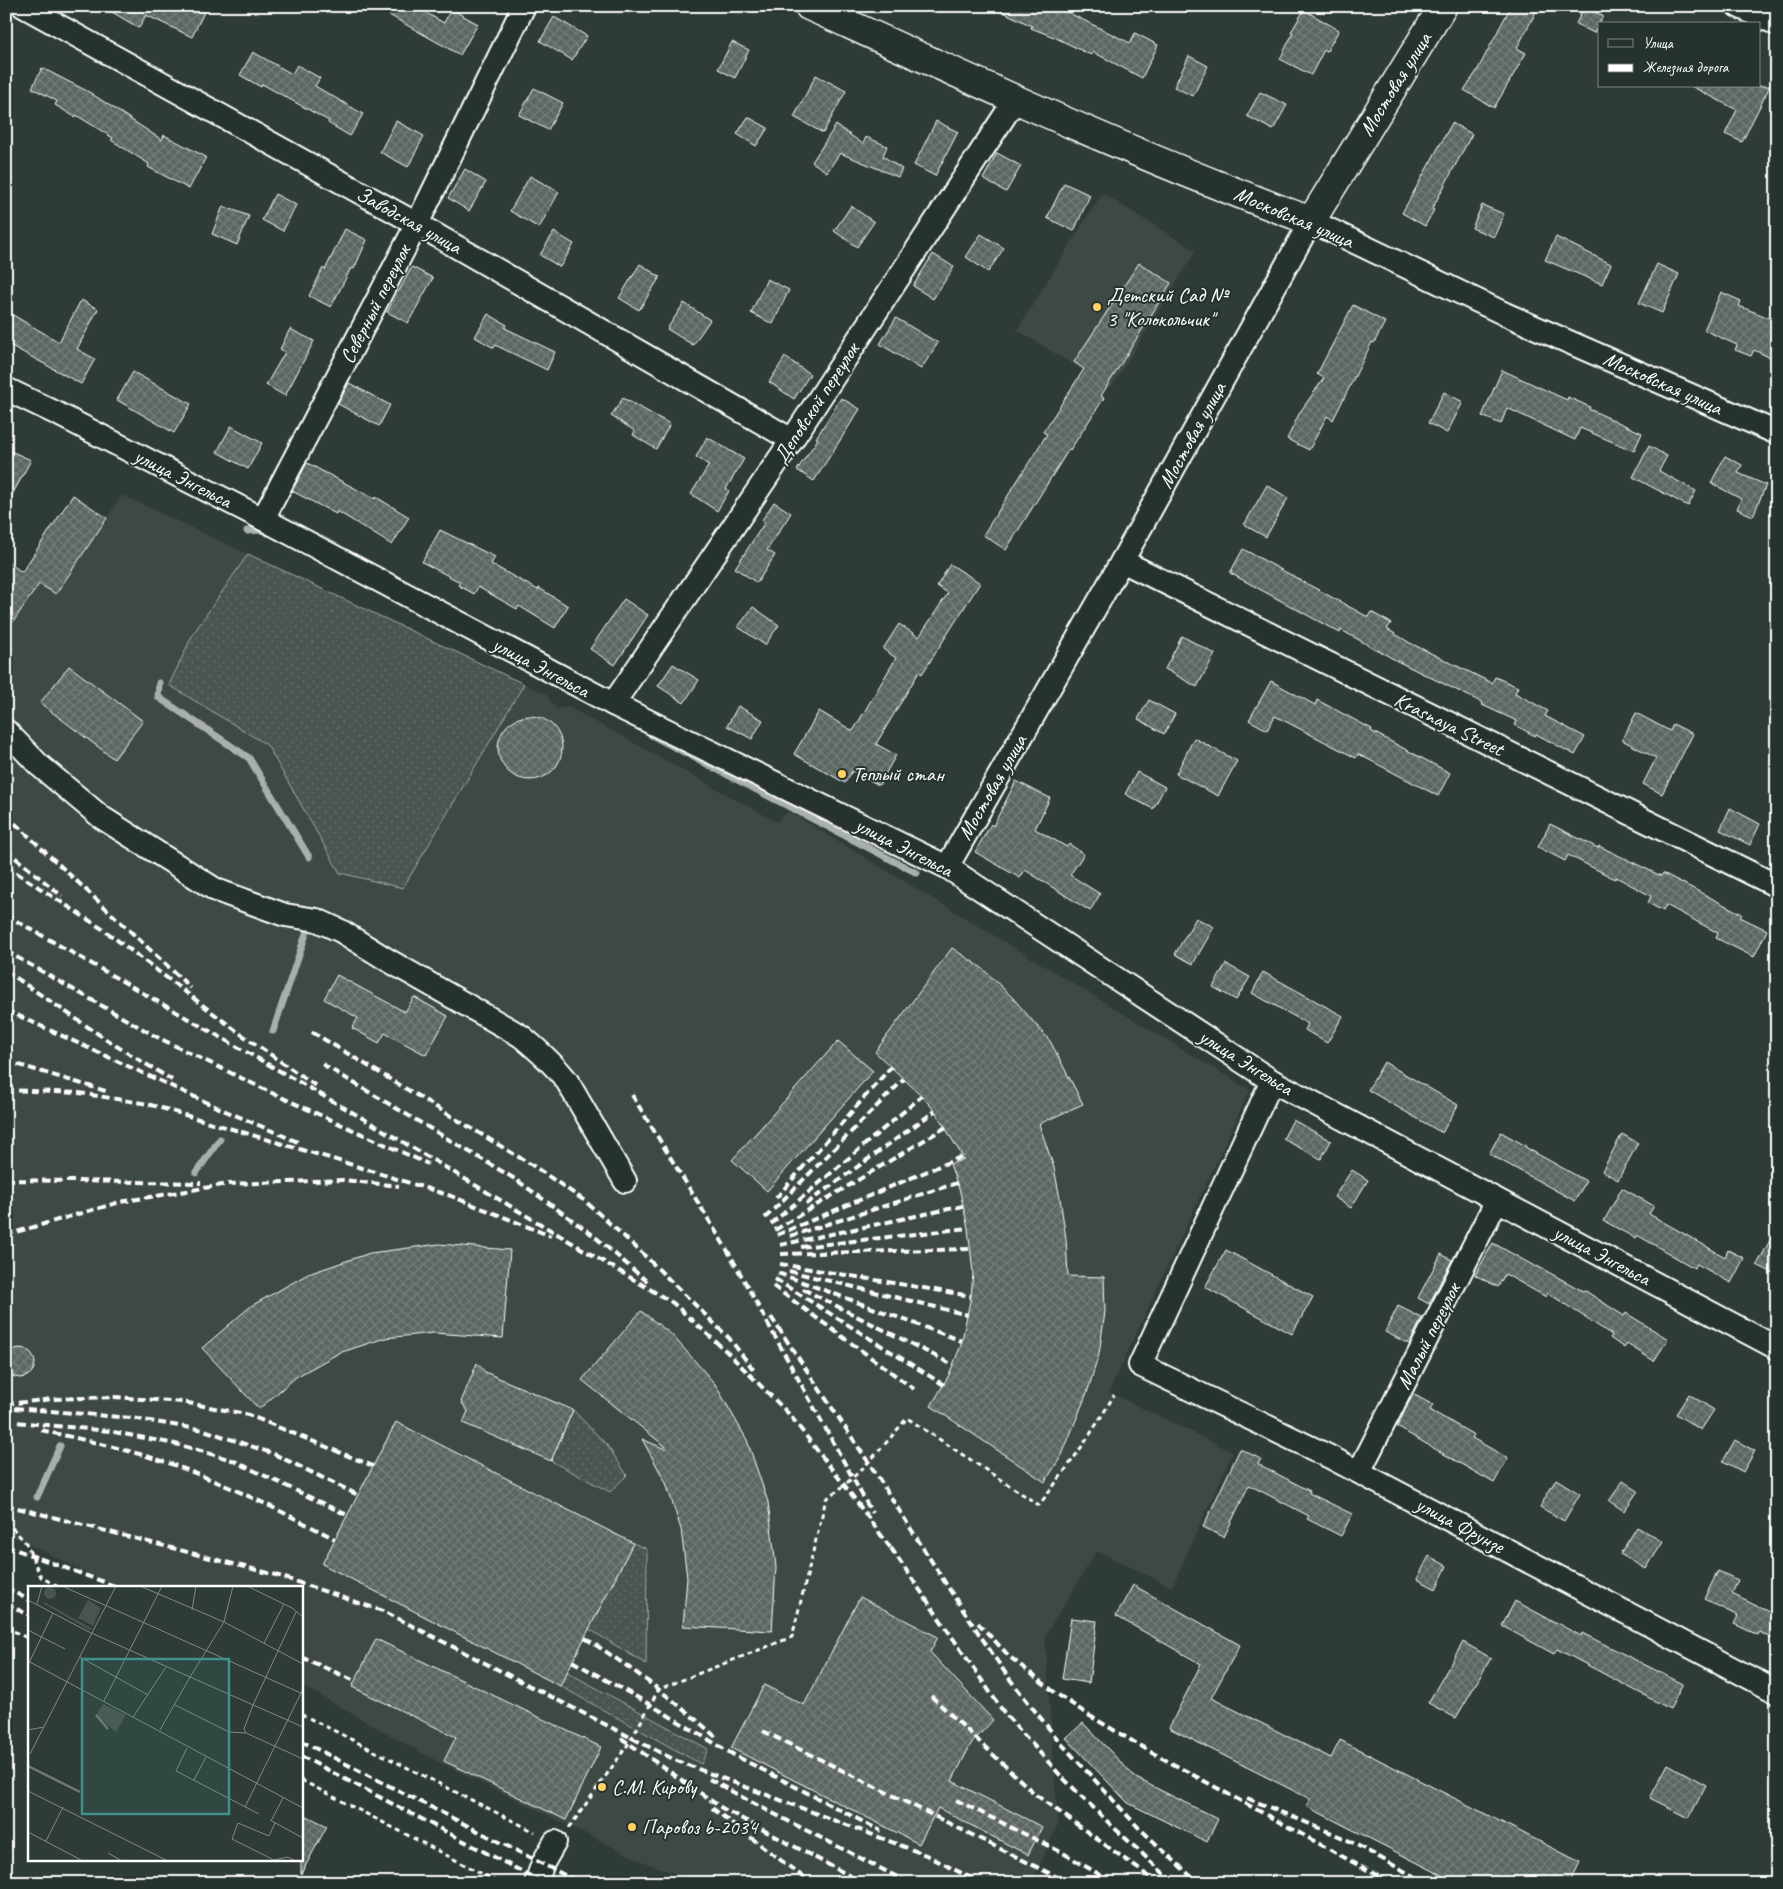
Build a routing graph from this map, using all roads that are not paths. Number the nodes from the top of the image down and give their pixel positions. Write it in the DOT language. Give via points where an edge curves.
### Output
graph roads {
  1 [pos="23,6"];
  2 [pos="524,6"];
  3 [pos="809,6"];
  4 [pos="1442,6"];
  5 [pos="1738,6"];
  6 [pos="1777,24"];
  7 [pos="1015,100"];
  8 [pos="1311,221"];
  9 [pos="417,224"];
  10 [pos="6,389"];
  11 [pos="1777,433"];
  12 [pos="792,440"];
  13 [pos="263,519"];
  14 [pos="1122,562"];
  15 [pos="613,704"];
  16 [pos="6,731"];
  17 [pos="947,867"];
  18 [pos="1777,886"];
  19 [pos="1272,1081"];
  20 [pos="625,1181"];
  21 [pos="1497,1200"];
  22 [pos="1777,1348"];
  23 [pos="1359,1472"];
  24 [pos="1777,1692"];
  25 [pos="555,1842"];
  26 [pos="536,1883"];
  1 -- 9 [label="street, Заводская улица"];
  2 -- 9 [label="street, Северный переулок"];
  3 -- 7 [label="main road, Московская улица"];
  4 -- 8 [label="main road, Мостовая улица"];
  5 -- 6 [label="street"];
  7 -- 8 [label="main road, Московская улица"];
  7 -- 12 [label="street, Деповской переулок"];
  8 -- 11 [label="street, Московская улица" via="1504,314"];
  8 -- 14 [label="street, Мостовая улица"];
  9 -- 12 [label="street, Заводская улица"];
  9 -- 13 [label="street, Северный переулок"];
  10 -- 13 [label="street, улица Энгельса"];
  12 -- 15 [label="street, Деповской переулок"];
  13 -- 15 [label="street, улица Энгельса"];
  14 -- 17 [label="street, Мостовая улица"];
  14 -- 18 [label="street, Krasnaya Street"];
  15 -- 17 [label="street, улица Энгельса"];
  16 -- 20 [label="street" via="39,765 101,817 216,890 285,915 317,920 341,931 521,1036 567,1081"];
  17 -- 19 [label="street, улица Энгельса"];
  19 -- 21 [label="street, улица Энгельса"];
  19 -- 23 [label="street, улица Фрунзе" via="1140,1365"];
  21 -- 22 [label="street, улица Энгельса"];
  21 -- 23 [label="street, Малый переулок"];
  23 -- 24 [label="street, улица Фрунзе"];
  25 -- 26 [label="street"];
}
